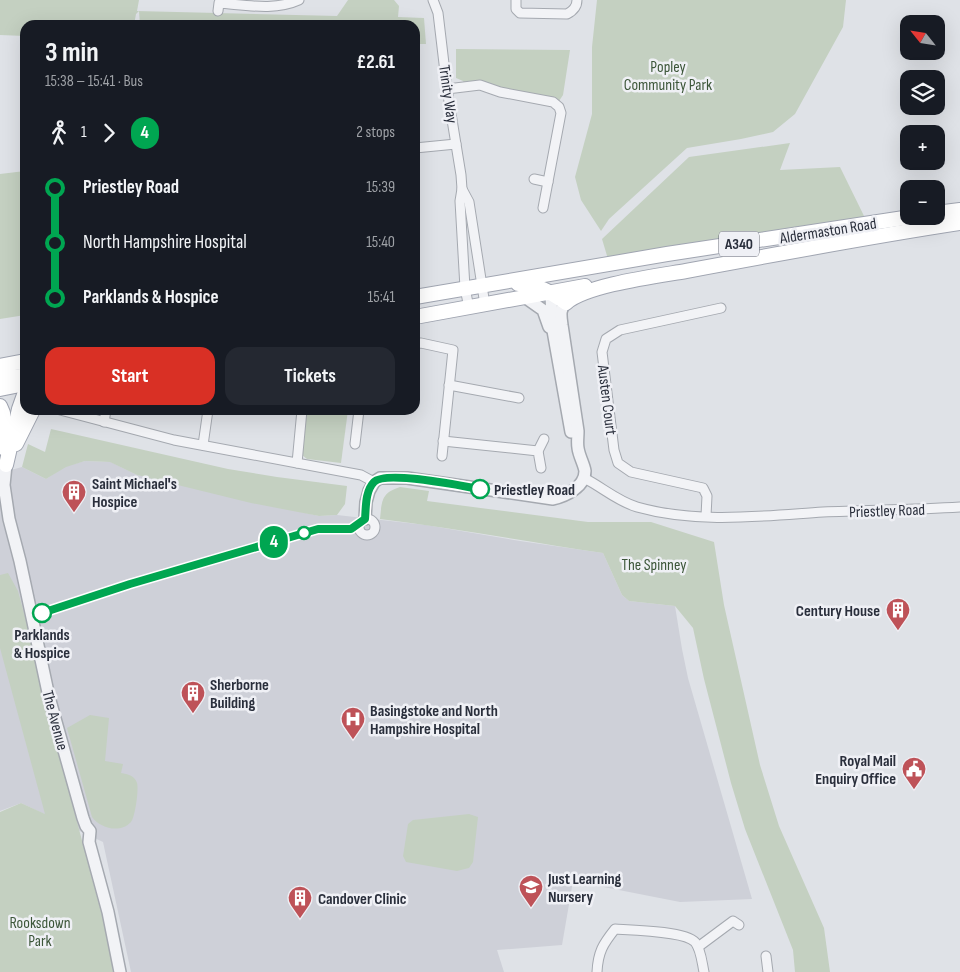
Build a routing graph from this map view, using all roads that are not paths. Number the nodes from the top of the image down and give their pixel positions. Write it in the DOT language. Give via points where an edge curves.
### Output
graph roads {
  1 [pos="299,0"];
  2 [pos="433,0"];
  3 [pos="516,0"];
  4 [pos="577,0"];
  5 [pos="260,3"];
  6 [pos="218,11"];
  7 [pos="447,89"];
  8 [pos="456,144"];
  9 [pos="420,148"];
  10 [pos="534,179"];
  11 [pos="548,182"];
  12 [pos="462,189"];
  13 [pos="543,208"];
  14 [pos="960,210"];
  15 [pos="945,212"];
  16 [pos="900,219"];
  17 [pos="960,223"];
  18 [pos="561,272"];
  19 [pos="636,280"];
  20 [pos="482,285"];
  21 [pos="465,288"];
  22 [pos="551,293"];
  23 [pos="420,296"];
  24 [pos="526,298"];
  25 [pos="566,303"];
  26 [pos="485,305"];
  27 [pos="469,308"];
  28 [pos="720,308"];
  29 [pos="420,316"];
  30 [pos="420,343"];
  31 [pos="20,362"];
  32 [pos="0,366"];
  33 [pos="559,369"];
  34 [pos="20,376"];
  35 [pos="0,378"];
  36 [pos="20,385"];
  37 [pos="449,385"];
  38 [pos="0,389"];
  39 [pos="519,398"];
  40 [pos="0,406"];
  41 [pos="20,411"];
  42 [pos="30,415"];
  43 [pos="78,415"];
  44 [pos="105,415"];
  45 [pos="207,415"];
  46 [pos="301,415"];
  47 [pos="358,415"];
  48 [pos="104,422"];
  49 [pos="544,439"];
  50 [pos="443,441"];
  51 [pos="355,444"];
  52 [pos="203,445"];
  53 [pos="578,447"];
  54 [pos="538,451"];
  55 [pos="442,456"];
  56 [pos="296,463"];
  57 [pos="6,464"];
  58 [pos="541,468"];
  59 [pos="584,478"];
  60 [pos="373,484"];
  61 [pos="960,508"];
  62 [pos="706,516"];
  63 [pos="369,520"];
  64 [pos="740,925"];
  65 [pos="698,946"];
  66 [pos="766,956"];
  67 [pos="120,972"];
  68 [pos="597,972"];
  69 [pos="704,972"];
  70 [pos="768,972"];
  1 -- 5 [label="street" via="289,5"];
  2 -- 7 [label="street, Trinity Way" via="438,13"];
  3 -- 4 [label="street" via="516,9 520,13 567,14 573,11"];
  5 -- 6 [label="street" via="220,3"];
  7 -- 8 [label="street, Trinity Way"];
  7 -- 11 [label="street" via="480,85 553,102 559,107 561,113"];
  8 -- 9 [label="street"];
  8 -- 12 [label="street, Trinity Way"];
  10 -- 11 [label="street"];
  11 -- 13 [label="street"];
  12 -- 20 [label="street, Trinity Way" via="469,202"];
  12 -- 21 [label="street, Trinity Way"];
  14 -- 15 [label="main road"];
  16 -- 18 [label="main road, Aldermaston Road / A340"];
  17 -- 19 [label="main road, Aldermaston Road / A340" via="858,238"];
  18 -- 20 [label="main road, Aldermaston Road / A340"];
  18 -- 22 [label="main road"];
  19 -- 22 [label="main road, Aldermaston Road / A340"];
  19 -- 25 [label="main road, Aldermaston Road / A340" via="584,293"];
  20 -- 21 [label="main road, Aldermaston Road / A340"];
  20 -- 22 [label="main road, Aldermaston Road / A340" via="534,285"];
  20 -- 26 [label="street, Trinity Way"];
  21 -- 23 [label="main road, Aldermaston Road / A340"];
  21 -- 27 [label="street, Trinity Way"];
  22 -- 24 [label="main road, Aldermaston Road / A340"];
  22 -- 25 [label="main road, Aldermaston Road / A340"];
  22 -- 33 [label="street"];
  24 -- 26 [label="main road, Aldermaston Road / A340"];
  24 -- 33 [label="street" via="546,315"];
  25 -- 53 [label="street" via="561,312 562,326"];
  26 -- 27 [label="main road, Aldermaston Road / A340"];
  27 -- 29 [label="main road, Aldermaston Road / A340"];
  28 -- 62 [label="street, Austen Court" via="620,330 606,339 602,352 618,463 631,472 703,488 707,496"];
  30 -- 37 [label="street" via="453,350"];
  31 -- 32 [label="main road"];
  33 -- 53 [label="street" via="571,435"];
  34 -- 35 [label="main road"];
  36 -- 38 [label="main road"];
  37 -- 39 [label="street"];
  37 -- 50 [label="street"];
  40 -- 57 [label="main road"];
  41 -- 57 [label="main road"];
  42 -- 57 [label="main road"];
  43 -- 48 [label="street"];
  44 -- 48 [label="street"];
  45 -- 52 [label="street"];
  46 -- 56 [label="street"];
  47 -- 51 [label="street"];
  48 -- 52 [label="street"];
  49 -- 54 [label="street"];
  50 -- 54 [label="street"];
  50 -- 55 [label="street"];
  52 -- 56 [label="street"];
  53 -- 59 [label="street"];
  54 -- 58 [label="street"];
  56 -- 60 [label="street" via="361,475"];
  57 -- 67 [label="street, The Avenue" via="4,485 9,519 49,697 83,818 90,831"];
  59 -- 60 [label="street" via="570,493 553,499 407,478 380,478"];
  59 -- 62 [label="street, Priestley Road" via="608,494 638,507"];
  60 -- 63 [label="street" via="374,502"];
  61 -- 62 [label="street, Priestley Road" via="749,518"];
  64 -- 65 [label="street" via="733,921"];
  65 -- 68 [label="street" via="694,940 676,935 615,929 603,944"];
  65 -- 69 [label="street"];
  66 -- 70 [label="street"];
}
